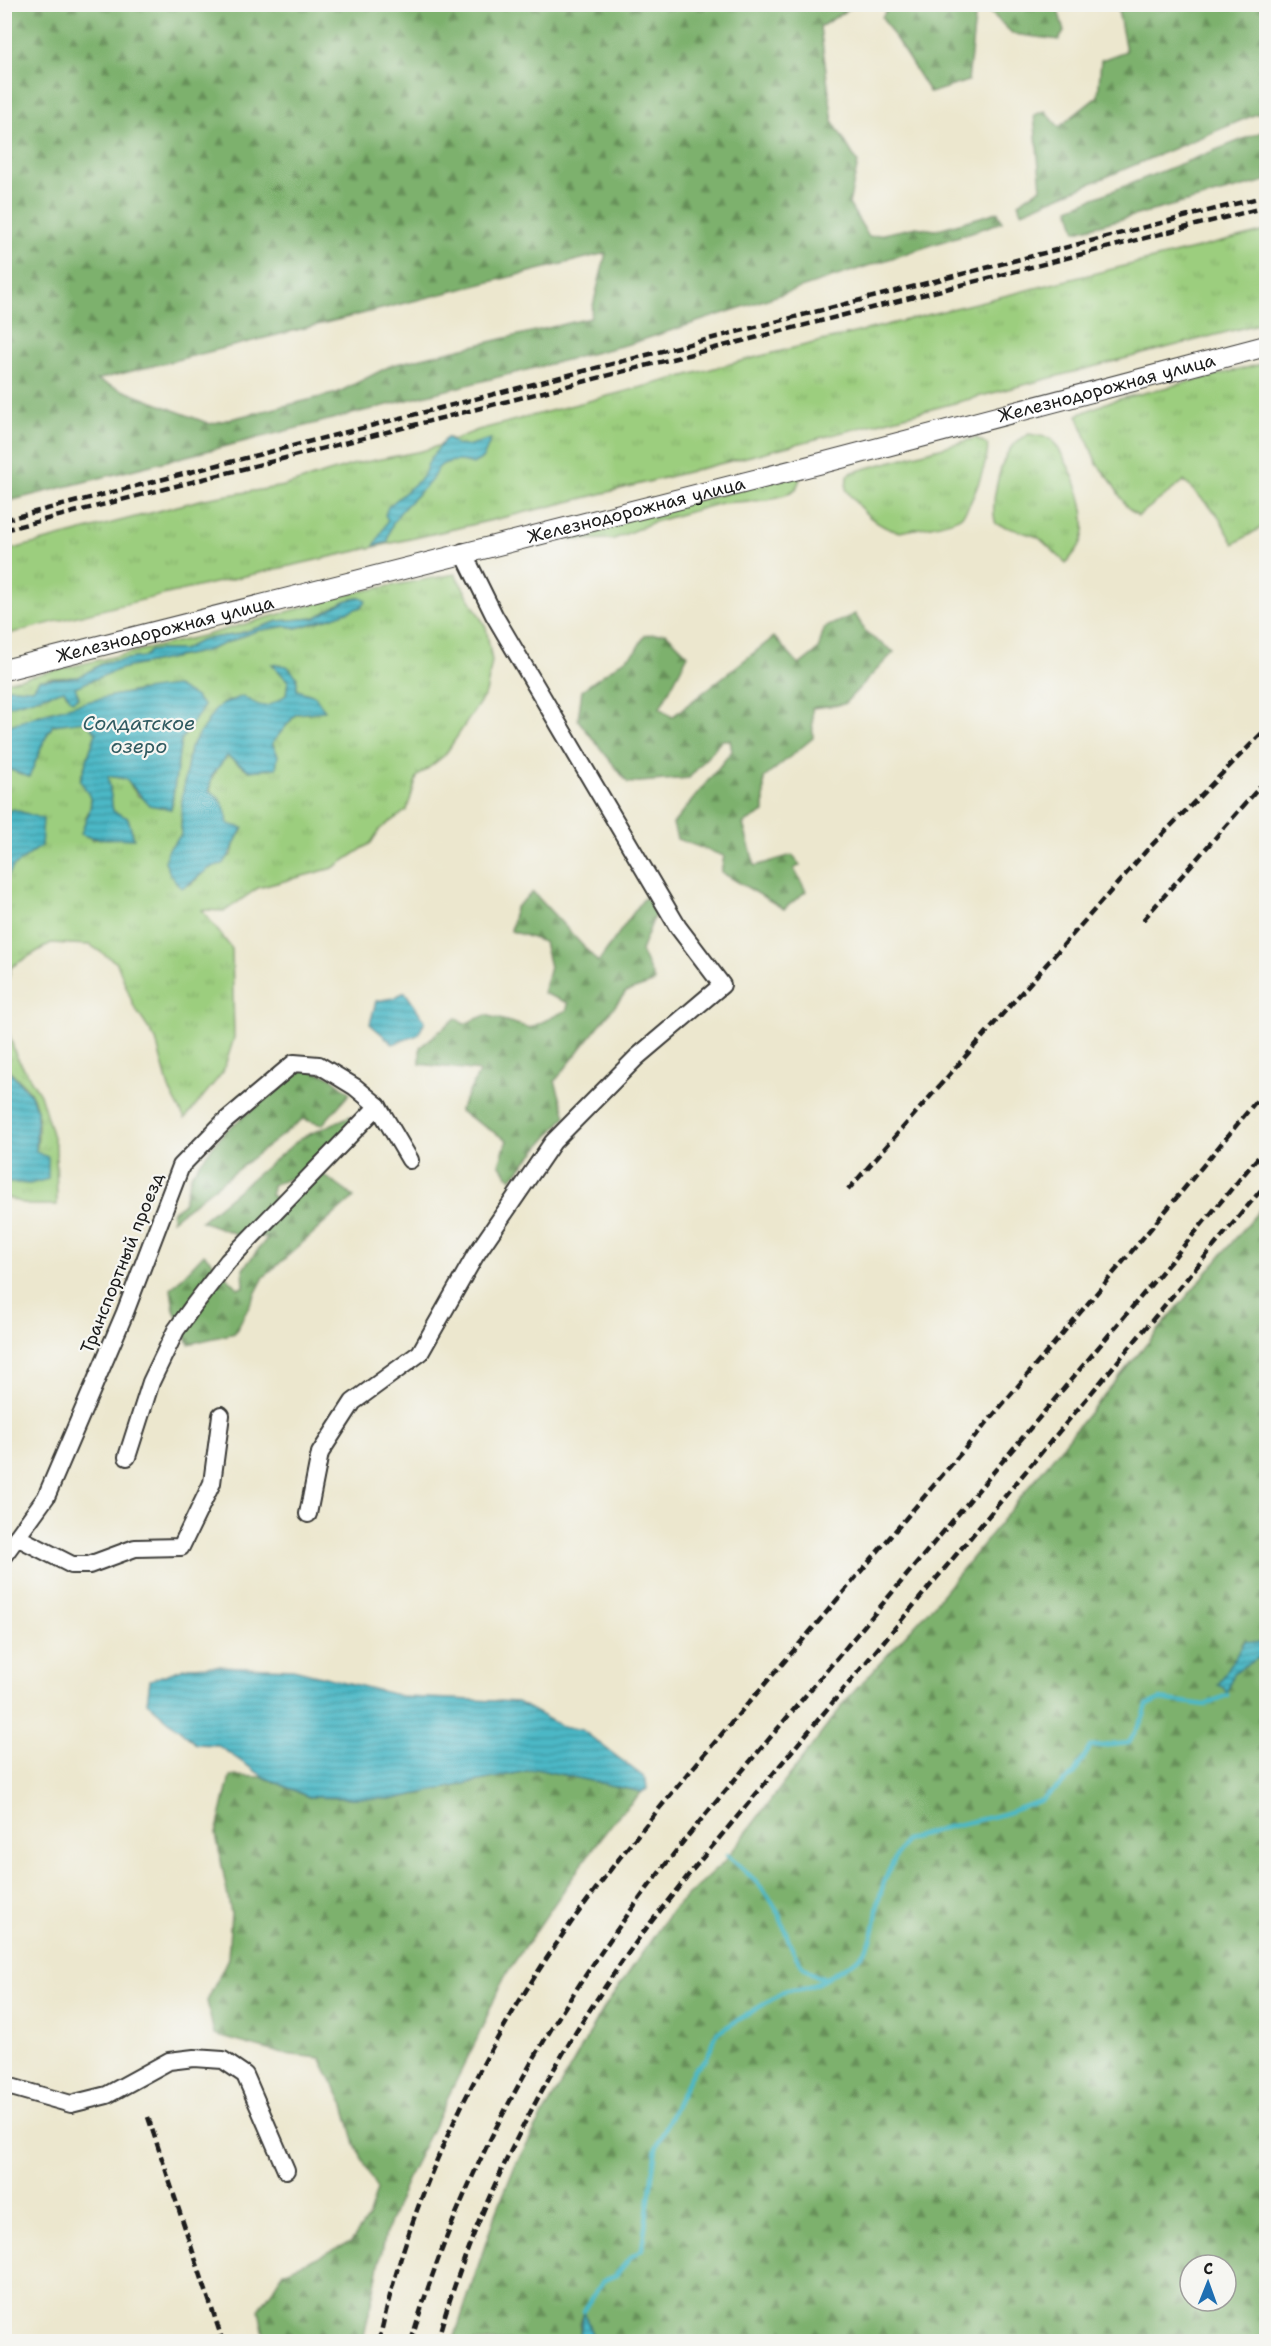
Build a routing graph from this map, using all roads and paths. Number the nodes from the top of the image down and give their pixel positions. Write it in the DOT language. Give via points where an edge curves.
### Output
graph roads {
  1 [pos="1266,346"];
  2 [pos="463,552"];
  3 [pos="4,669"];
  4 [pos="378,1106"];
  5 [pos="410,1160"];
  6 [pos="221,1415"];
  7 [pos="127,1457"];
  8 [pos="308,1514"];
  9 [pos="17,1537"];
  10 [pos="4,1555"];
  11 [pos="4,2085"];
  12 [pos="285,2170"];
  1 -- 2 [label="main road, Железнодорожная улица"];
  2 -- 3 [label="main road, Железнодорожная улица"];
  2 -- 8 [label="street" via="494,615 678,927 722,986 637,1057 553,1142 475,1256 420,1353 353,1402 320,1453"];
  4 -- 5 [label="street, Транспортный проезд"];
  4 -- 7 [label="street" via="199,1296 176,1330 155,1373"];
  4 -- 9 [label="street, Транспортный проезд" via="356,1087 319,1065 294,1063 224,1122 181,1166 124,1315 46,1497"];
  6 -- 9 [label="street" via="212,1483 181,1547 135,1548 89,1565 72,1565"];
  9 -- 10 [label="street, Транспортный проезд"];
  11 -- 12 [label="street" via="71,2104 107,2095 169,2061 223,2060 245,2074"];
}
